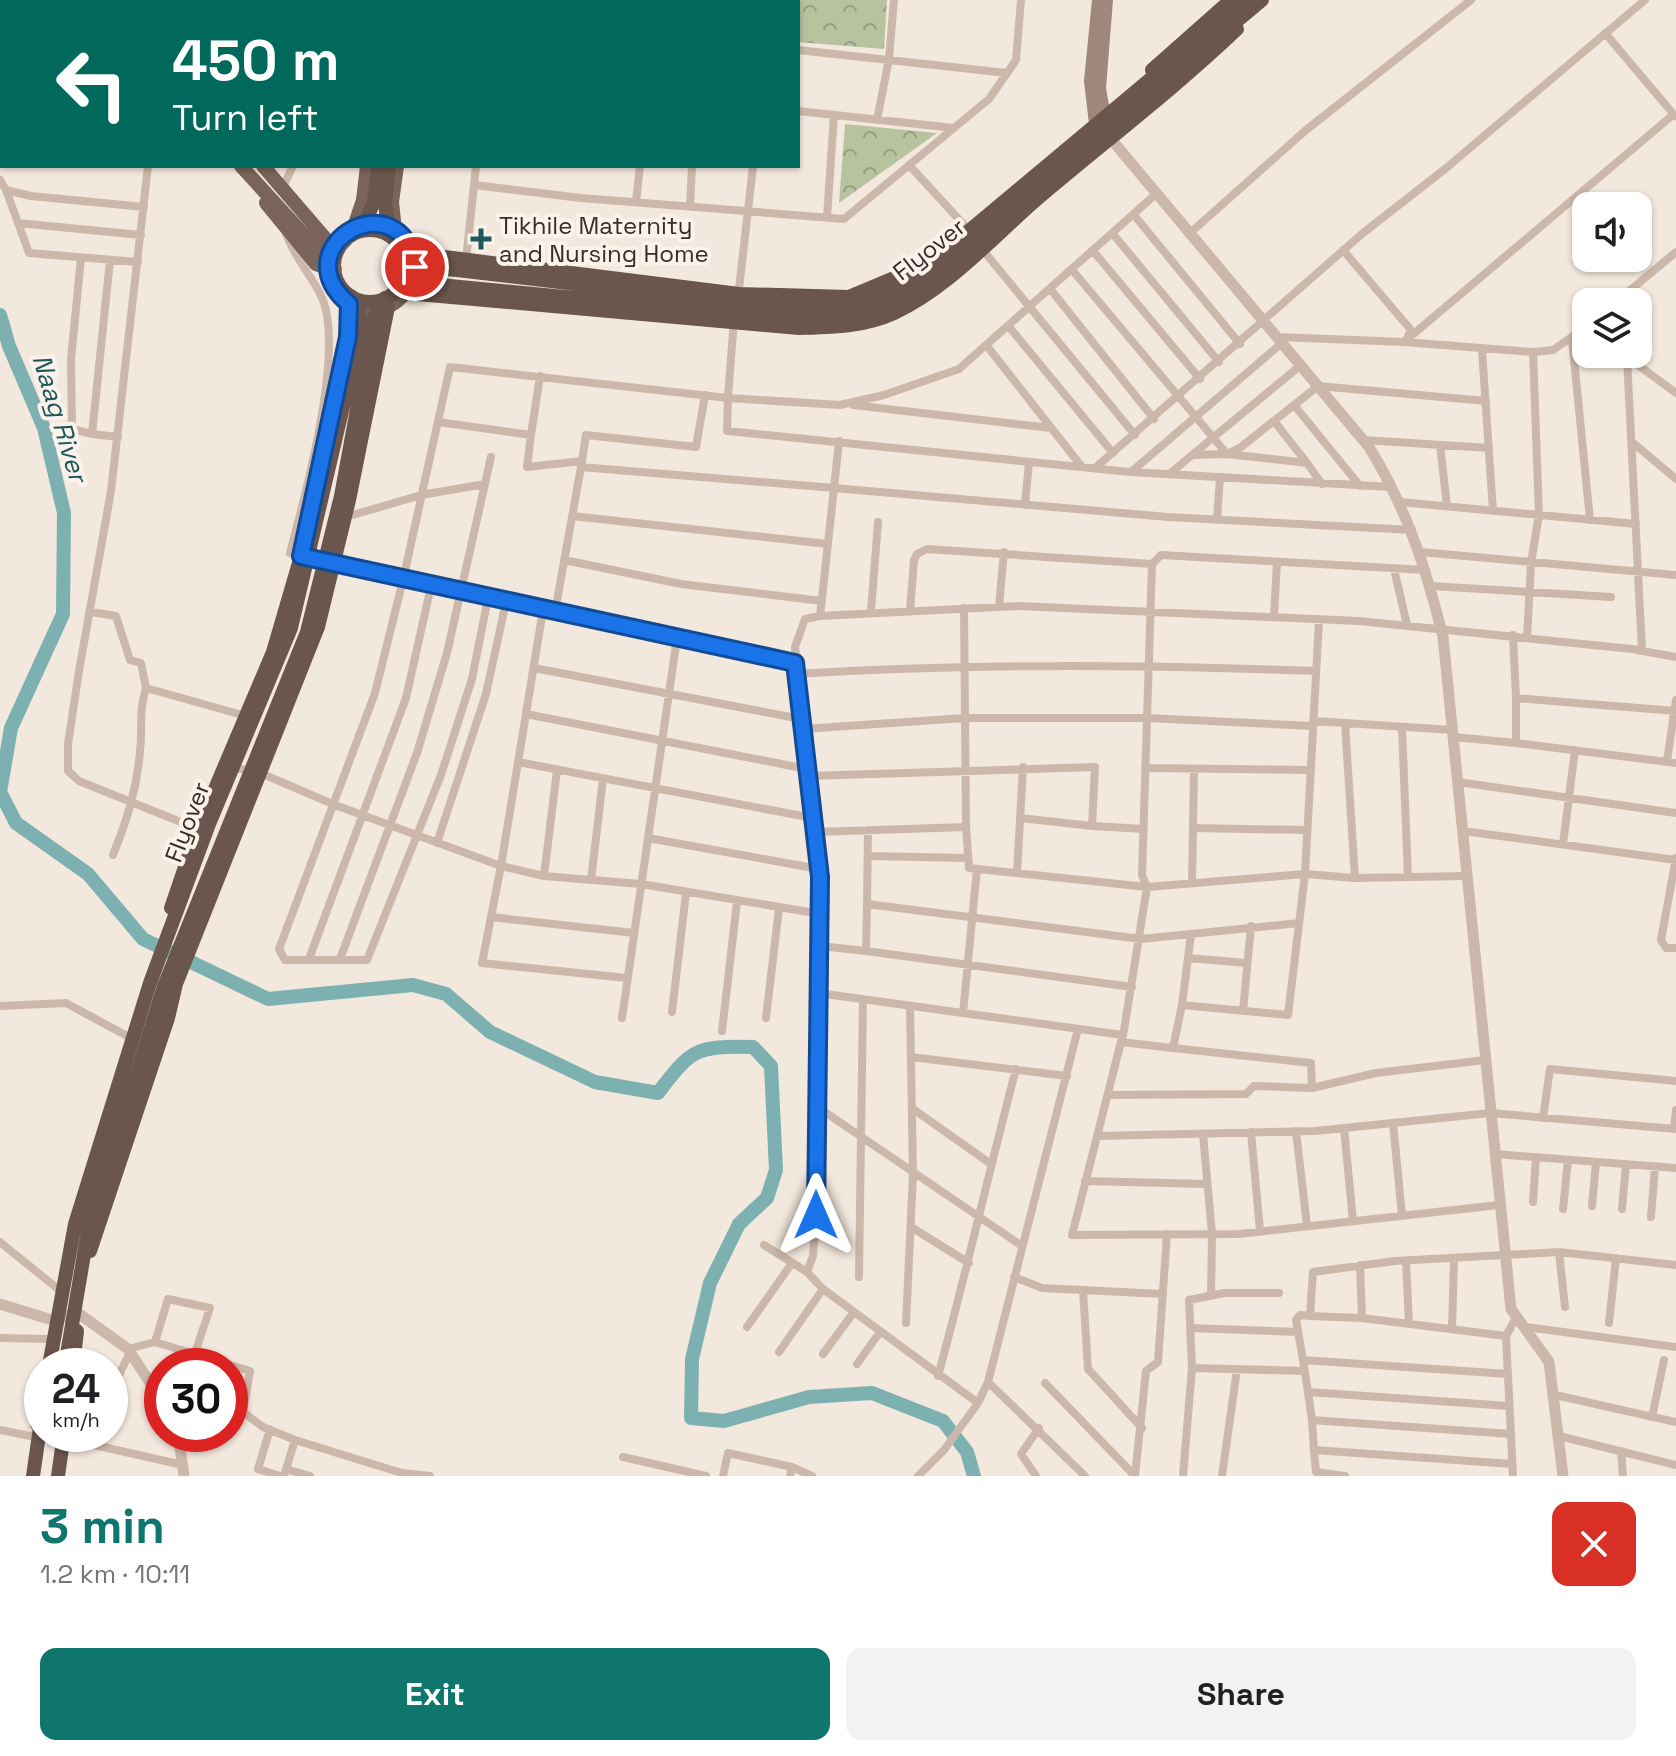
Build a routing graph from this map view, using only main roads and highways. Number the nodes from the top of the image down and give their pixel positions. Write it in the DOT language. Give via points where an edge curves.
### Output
graph roads {
  1 [pos="1098,0"];
  2 [pos="1107,0"];
  3 [pos="1231,0"];
  4 [pos="1245,0"];
  5 [pos="1262,0"];
  6 [pos="1271,0"];
  7 [pos="1098,117"];
  8 [pos="1106,143"];
  9 [pos="235,168"];
  10 [pos="243,168"];
  11 [pos="256,168"];
  12 [pos="265,168"];
  13 [pos="367,168"];
  14 [pos="378,168"];
  15 [pos="389,168"];
  16 [pos="397,168"];
  17 [pos="357,229"];
  18 [pos="392,233"];
  19 [pos="342,239"];
  20 [pos="409,254"];
  21 [pos="326,267"];
  22 [pos="402,290"];
  23 [pos="350,300"];
  24 [pos="386,303"];
  25 [pos="348,337"];
  26 [pos="335,402"];
  27 [pos="366,408"];
  28 [pos="147,973"];
  29 [pos="176,984"];
  30 [pos="49,1348"];
  31 [pos="51,1348"];
  32 [pos="68,1348"];
  33 [pos="75,1348"];
  34 [pos="33,1452"];
  35 [pos="35,1452"];
  36 [pos="56,1452"];
  37 [pos="60,1452"];
  38 [pos="31,1476"];
  39 [pos="50,1476"];
  40 [pos="58,1476"];
  1 -- 7 [label="main road" via="1090,81"];
  2 -- 7 [label="main road"];
  3 -- 7 [label="highway"];
  4 -- 20 [label="highway, Flyover, bridge" via="902,287 848,307 704,299 431,267"];
  5 -- 22 [label="highway, Flyover, bridge" via="911,295 850,319 721,312 443,284"];
  6 -- 8 [label="highway"];
  7 -- 8 [label="main road"];
  7 -- 20 [label="highway" via="918,268 849,297 739,294"];
  8 -- 22 [label="highway" via="919,300 850,327 799,328"];
  9 -- 21 [label="main road"];
  10 -- 21 [label="main road, bridge"];
  11 -- 19 [label="main road, bridge" via="315,235 327,244"];
  12 -- 19 [label="main road" via="326,239"];
  13 -- 17 [label="main road"];
  14 -- 17 [label="highway, bridge" via="374,202"];
  15 -- 18 [label="highway, bridge" via="385,203"];
  16 -- 18 [label="main road"];
  17 -- 18 [label="highway"];
  17 -- 19 [label="highway, bridge"];
  18 -- 20 [label="highway"];
  19 -- 21 [label="highway, bridge"];
  20 -- 22 [label="highway"];
  21 -- 23 [label="highway, Flyover"];
  21 -- 25 [label="main road"];
  22 -- 24 [label="highway, bridge"];
  23 -- 24 [label="highway"];
  23 -- 25 [label="highway"];
  23 -- 31 [label="highway, Flyover, bridge" via="360,316 347,390 291,628 150,983 75,1224"];
  24 -- 27 [label="highway"];
  24 -- 32 [label="highway, Flyover, bridge" via="374,317 341,496 307,632 164,986 89,1225"];
  25 -- 26 [label="highway"];
  26 -- 27 [label="highway"];
  26 -- 28 [label="highway" via="301,556 273,652 198,829"];
  27 -- 29 [label="highway" via="318,627"];
  28 -- 29 [label="highway"];
  28 -- 30 [label="highway" via="72,1224"];
  29 -- 33 [label="highway" via="86,1262"];
  34 -- 38 [label="highway"];
  35 -- 38 [label="highway, bridge"];
  36 -- 39 [label="highway"];
  37 -- 40 [label="highway"];
}
